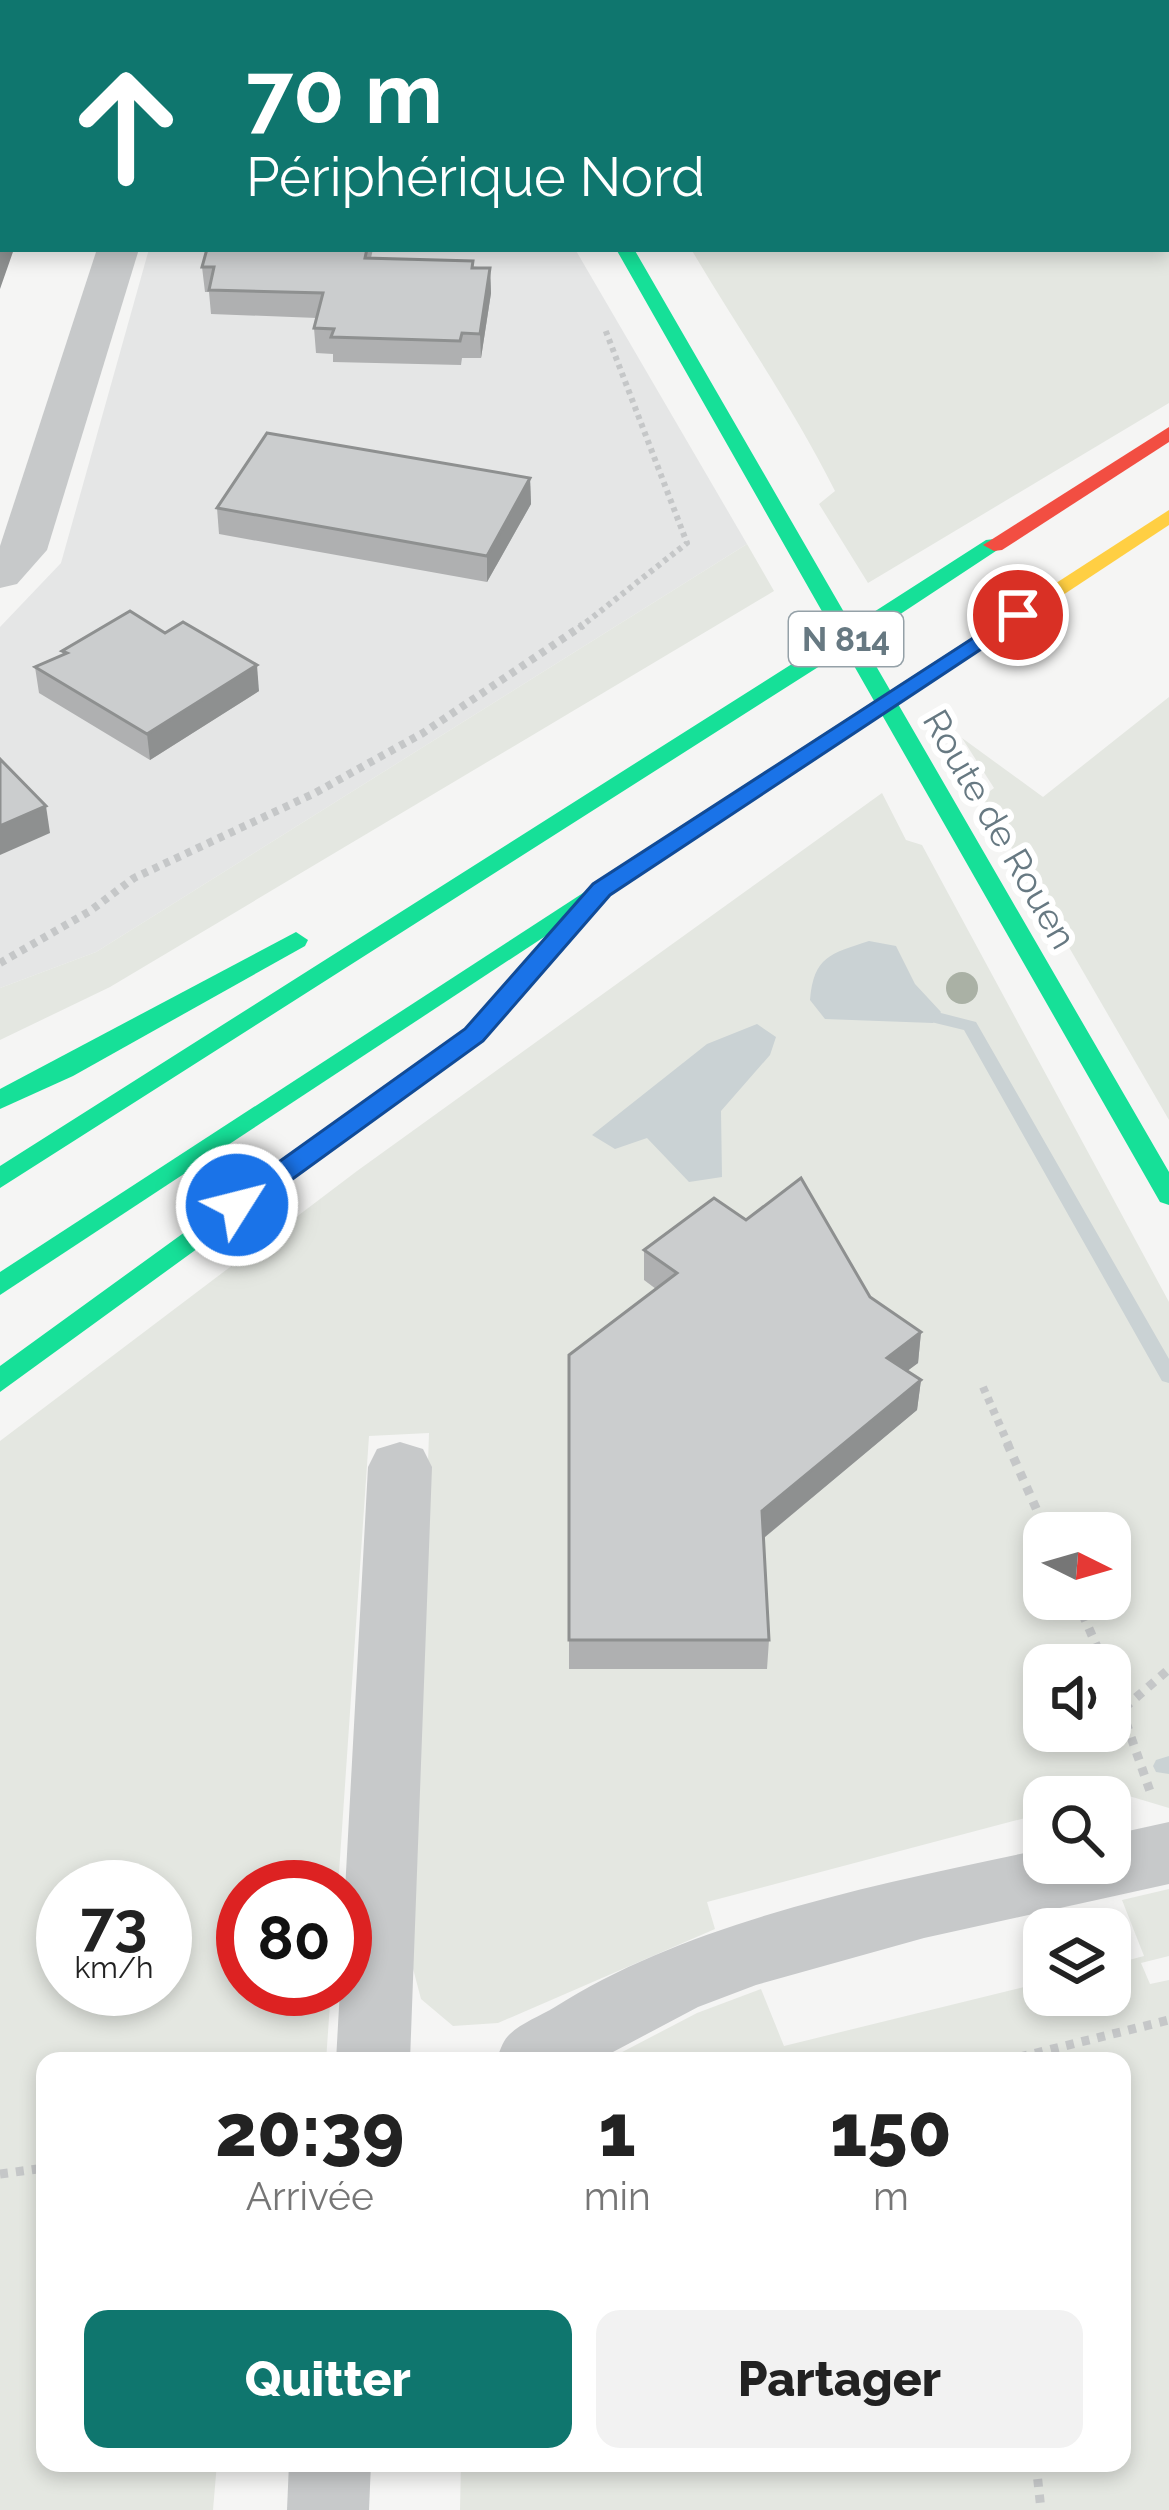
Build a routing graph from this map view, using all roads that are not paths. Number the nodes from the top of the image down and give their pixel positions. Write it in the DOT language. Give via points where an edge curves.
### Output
graph roads {
  1 [pos="117,252"];
  2 [pos="627,252"];
  3 [pos="1169,434"];
  4 [pos="1169,516"];
  5 [pos="0,574"];
  6 [pos="524,844"];
  7 [pos="440,866"];
  8 [pos="602,889"];
  9 [pos="324,924"];
  10 [pos="0,1100"];
  11 [pos="0,1178"];
  12 [pos="1169,1195"];
  13 [pos="0,1286"];
  14 [pos="0,1381"];
  15 [pos="400,1467"];
  16 [pos="1163,1832"];
  17 [pos="373,2052"];
  18 [pos="544,2052"];
  19 [pos="330,2472"];
  20 [pos="328,2510"];
  1 -- 5 [label="street" via="23,550"];
  2 -- 12 [label="main road, Route de Rouen"];
  3 -- 6 [label="main road, N 814"];
  4 -- 8 [label="main road, N 814"];
  6 -- 7 [label="main road"];
  6 -- 11 [label="main road, N 814"];
  8 -- 13 [label="main road, N 814"];
  8 -- 14 [label="main road, N 814" via="474,1035"];
  9 -- 10 [label="main road"];
  15 -- 17 [label="street"];
  16 -- 18 [label="street" via="751,1953 578,2027"];
  19 -- 20 [label="street"];
}
